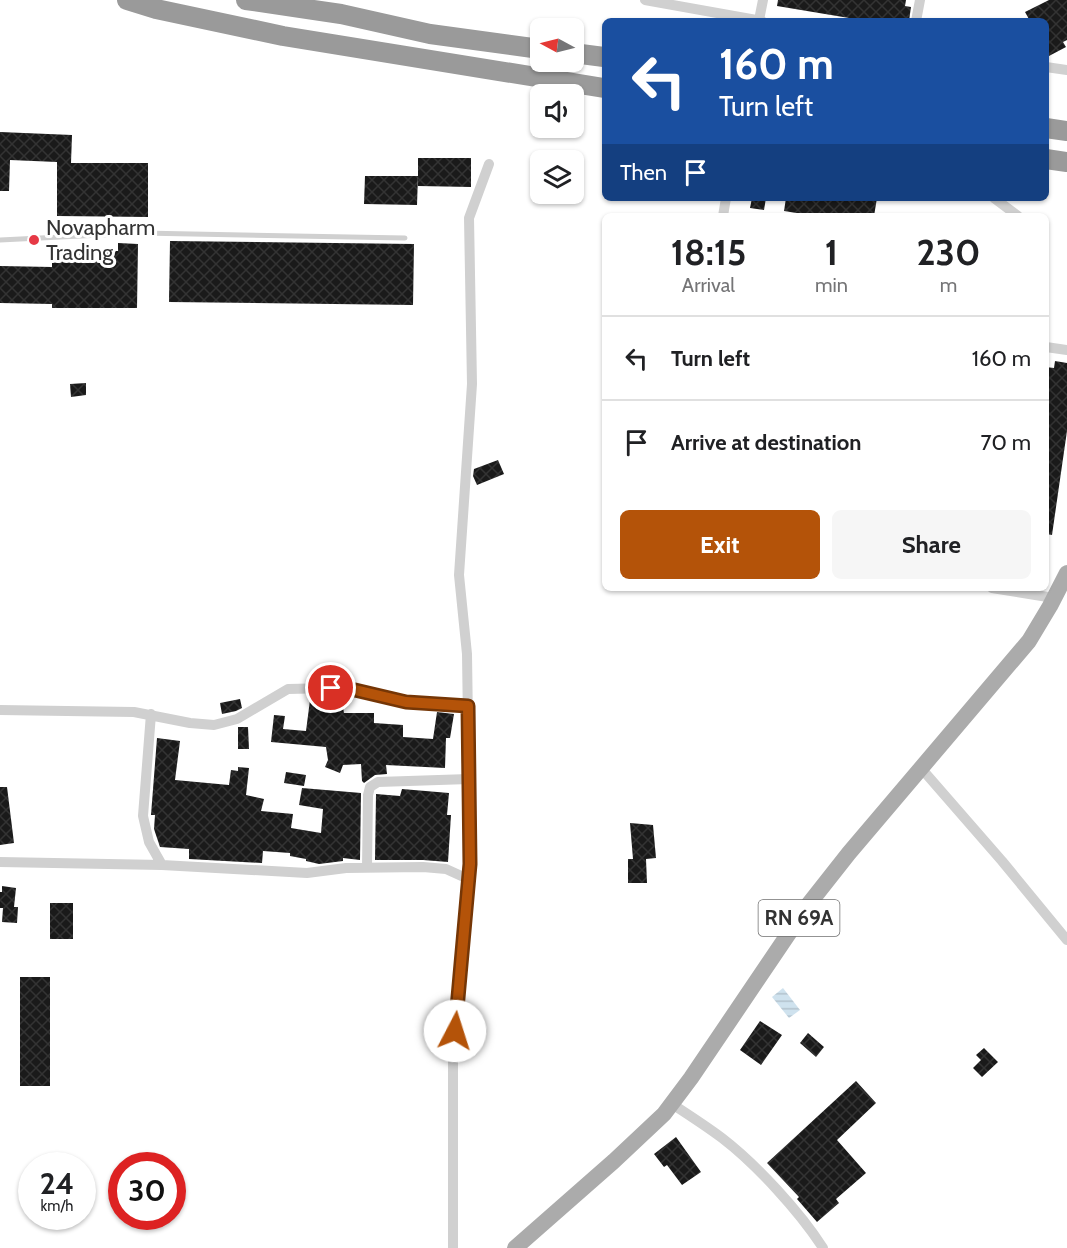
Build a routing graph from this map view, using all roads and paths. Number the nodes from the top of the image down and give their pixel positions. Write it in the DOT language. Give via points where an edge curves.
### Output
graph roads {
  1 [pos="127,0"];
  2 [pos="246,0"];
  3 [pos="645,0"];
  4 [pos="763,0"];
  5 [pos="920,0"];
  6 [pos="744,18"];
  7 [pos="760,18"];
  8 [pos="917,18"];
  9 [pos="530,48"];
  10 [pos="584,54"];
  11 [pos="602,57"];
  12 [pos="1049,67"];
  13 [pos="1067,70"];
  14 [pos="602,88"];
  15 [pos="1049,128"];
  16 [pos="1067,131"];
  17 [pos="1049,159"];
  18 [pos="1067,162"];
  19 [pos="489,164"];
  20 [pos="998,201"];
  21 [pos="1014,213"];
  22 [pos="405,238"];
  23 [pos="0,240"];
  24 [pos="1049,347"];
  25 [pos="1067,350"];
  26 [pos="1067,573"];
  27 [pos="1013,591"];
  28 [pos="1054,598"];
  29 [pos="468,706"];
  30 [pos="0,710"];
  31 [pos="152,714"];
  32 [pos="921,768"];
  33 [pos="469,779"];
  34 [pos="0,862"];
  35 [pos="162,865"];
  36 [pos="368,867"];
  37 [pos="468,879"];
  38 [pos="1067,940"];
  39 [pos="672,1104"];
  40 [pos="453,1248"];
  41 [pos="515,1248"];
  42 [pos="823,1248"];
  1 -- 14 [label="highway" via="283,36"];
  2 -- 9 [label="highway" via="341,14 430,34"];
  3 -- 6 [label="street"];
  4 -- 7 [label="street"];
  5 -- 8 [label="street"];
  10 -- 11 [label="highway"];
  12 -- 13 [label="street"];
  15 -- 16 [label="highway"];
  17 -- 18 [label="highway"];
  19 -- 29 [label="street" via="469,218 472,384 459,575"];
  20 -- 21 [label="street"];
  22 -- 23 [label="lane" via="141,233"];
  24 -- 25 [label="street"];
  26 -- 28 [label="main road, RN 69A"];
  27 -- 28 [label="street"];
  28 -- 32 [label="main road, RN 69A" via="1029,641"];
  29 -- 31 [label="street" via="406,702 355,690 288,689 237,719 214,725"];
  29 -- 33 [label="street"];
  30 -- 31 [label="street"];
  31 -- 35 [label="street" via="143,816 149,842"];
  32 -- 38 [label="street"];
  32 -- 39 [label="main road, RN 69A" via="808,905"];
  33 -- 36 [label="street" via="374,784 368,795"];
  33 -- 37 [label="street"];
  34 -- 35 [label="street"];
  35 -- 36 [label="street" via="307,873"];
  36 -- 37 [label="street" via="435,867"];
  37 -- 40 [label="street" via="453,1053"];
  39 -- 41 [label="main road, RN 69A"];
  39 -- 42 [label="street" via="750,1163"];
}
